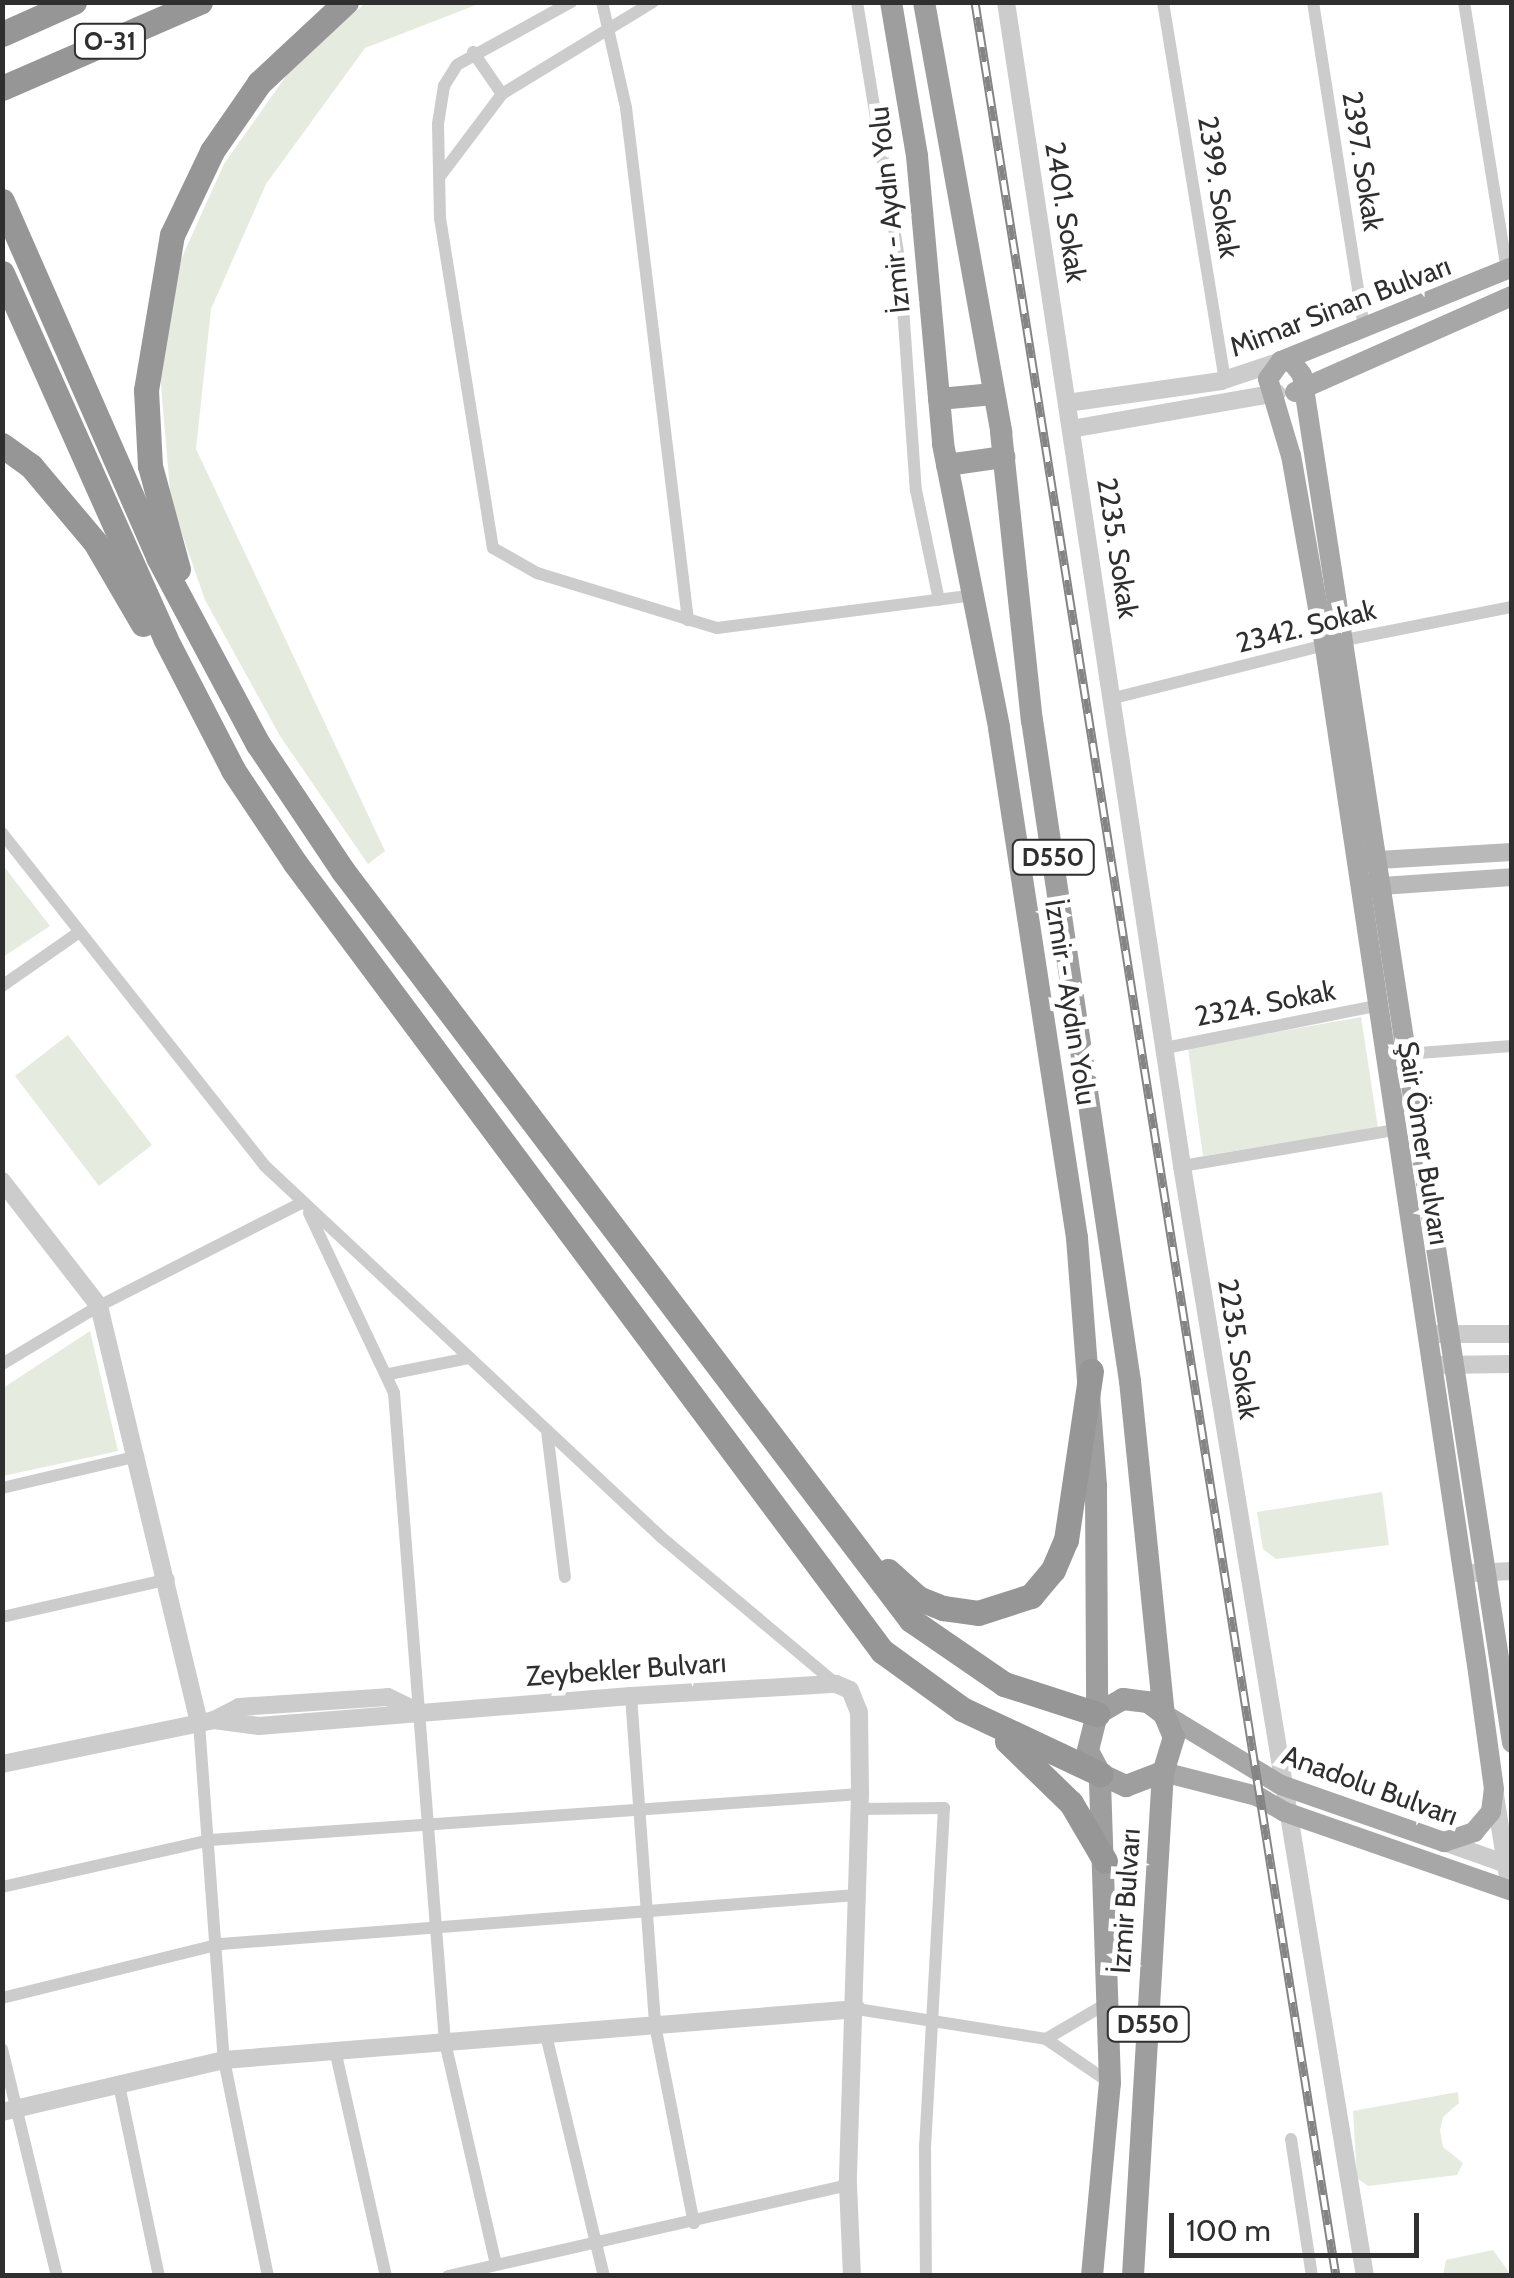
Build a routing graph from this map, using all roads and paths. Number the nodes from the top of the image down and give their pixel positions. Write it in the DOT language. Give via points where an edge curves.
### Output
graph roads {
  1 [pos="74,2"];
  2 [pos="200,2"];
  3 [pos="346,2"];
  4 [pos="571,2"];
  5 [pos="602,2"];
  6 [pos="653,2"];
  7 [pos="857,2"];
  8 [pos="891,2"];
  9 [pos="924,2"];
  10 [pos="1006,2"];
  11 [pos="1163,2"];
  12 [pos="1313,2"];
  13 [pos="1464,2"];
  14 [pos="612,26"];
  15 [pos="2,34"];
  16 [pos="473,52"];
  17 [pos="12,84"];
  18 [pos="502,94"];
  19 [pos="439,178"];
  20 [pos="2,201"];
  21 [pos="1510,272"];
  22 [pos="2,273"];
  23 [pos="1512,296"];
  24 [pos="1364,327"];
  25 [pos="1280,361"];
  26 [pos="1225,380"];
  27 [pos="1300,386"];
  28 [pos="1276,393"];
  29 [pos="994,394"];
  30 [pos="938,400"];
  31 [pos="1067,403"];
  32 [pos="1071,429"];
  33 [pos="2,445"];
  34 [pos="1004,458"];
  35 [pos="947,465"];
  36 [pos="976,596"];
  37 [pos="940,600"];
  38 [pos="1512,607"];
  39 [pos="688,620"];
  40 [pos="1346,640"];
  41 [pos="1325,648"];
  42 [pos="207,654"];
  43 [pos="1114,698"];
  44 [pos="232,770"];
  45 [pos="2,833"];
  46 [pos="1512,852"];
  47 [pos="1378,859"];
  48 [pos="1353,861"];
  49 [pos="1512,877"];
  50 [pos="1381,885"];
  51 [pos="1356,888"];
  52 [pos="78,934"];
  53 [pos="2,986"];
  54 [pos="1375,1006"];
  55 [pos="1512,1046"];
  56 [pos="1165,1048"];
  57 [pos="1406,1054"];
  58 [pos="1394,1130"];
  59 [pos="1182,1166"];
  60 [pos="2,1181"];
  61 [pos="304,1202"];
  62 [pos="99,1306"];
  63 [pos="1426,1334"];
  64 [pos="1450,1334"];
  65 [pos="1512,1334"];
  66 [pos="469,1358"];
  67 [pos="2,1364"];
  68 [pos="1512,1364"];
  69 [pos="1430,1365"];
  70 [pos="1453,1365"];
  71 [pos="1092,1370"];
  72 [pos="389,1374"];
  73 [pos="547,1430"];
  74 [pos="138,1456"];
  75 [pos="2,1488"];
  76 [pos="843,1532"];
  77 [pos="1512,1571"];
  78 [pos="1487,1572"];
  79 [pos="1462,1574"];
  80 [pos="565,1577"];
  81 [pos="169,1580"];
  82 [pos="2,1617"];
  83 [pos="836,1684"];
  84 [pos="631,1696"];
  85 [pos="962,1709"];
  86 [pos="419,1712"];
  87 [pos="1097,1714"];
  88 [pos="1164,1714"];
  89 [pos="206,1722"];
  90 [pos="1512,1743"];
  91 [pos="4,1766"];
  92 [pos="1163,1772"];
  93 [pos="1100,1774"];
  94 [pos="1281,1785"];
  95 [pos="1494,1789"];
  96 [pos="860,1802"];
  97 [pos="638,1806"];
  98 [pos="1285,1812"];
  99 [pos="429,1823"];
  100 [pos="210,1840"];
  101 [pos="1444,1842"];
  102 [pos="1104,1861"];
  103 [pos="1509,1864"];
  104 [pos="2,1887"];
  105 [pos="1511,1894"];
  106 [pos="856,1895"];
  107 [pos="646,1914"];
  108 [pos="436,1928"];
  109 [pos="220,1944"];
  110 [pos="2,1998"];
  111 [pos="1110,2001"];
  112 [pos="857,2009"];
  113 [pos="935,2020"];
  114 [pos="656,2025"];
  115 [pos="546,2034"];
  116 [pos="1046,2039"];
  117 [pos="445,2042"];
  118 [pos="2,2049"];
  119 [pos="335,2050"];
  120 [pos="224,2060"];
  121 [pos="1110,2083"];
  122 [pos="118,2085"];
  123 [pos="10,2110"];
  124 [pos="1291,2139"];
  125 [pos="848,2184"];
  126 [pos="694,2223"];
  127 [pos="597,2245"];
  128 [pos="496,2264"];
  129 [pos="58,2276"];
  130 [pos="159,2276"];
  131 [pos="268,2276"];
  132 [pos="386,2276"];
  133 [pos="448,2276"];
  134 [pos="604,2276"];
  135 [pos="852,2276"];
  136 [pos="926,2276"];
  137 [pos="1092,2276"];
  138 [pos="1133,2276"];
  139 [pos="1312,2276"];
  140 [pos="1364,2276"];
  1 -- 15 [label="highway, O-31"];
  2 -- 17 [label="highway, O-31"];
  3 -- 42 [label="highway" via="259,84 212,150 172,235 155,307 146,390 150,466"];
  4 -- 16 [label="street"];
  5 -- 14 [label="street"];
  6 -- 14 [label="street"];
  7 -- 37 [label="street" via="900,264 916,490"];
  8 -- 30 [label="highway, İzmir - Aydın Yolu / D550" via="917,156"];
  9 -- 29 [label="highway, İzmir - Aydın Yolu / D550"];
  10 -- 31 [label="street, 2401. Sokak"];
  11 -- 26 [label="street, 2399. Sokak"];
  12 -- 24 [label="street, 2397. Sokak"];
  13 -- 21 [label="street"];
  14 -- 18 [label="street"];
  14 -- 39 [label="street"];
  16 -- 18 [label="street"];
  16 -- 19 [label="street" via="444,86"];
  18 -- 19 [label="street"];
  19 -- 39 [label="street" via="493,548 537,573"];
  20 -- 42 [label="highway" via="158,558"];
  21 -- 24 [label="main road, Mimar Sinan Bulvarı"];
  22 -- 44 [label="highway" via="165,638"];
  23 -- 27 [label="main road, Mimar Sinan Bulvarı"];
  24 -- 25 [label="main road, Mimar Sinan Bulvarı"];
  25 -- 26 [label="street, Mimar Sinan Bulvarı"];
  25 -- 27 [label="main road, Şair Ömer Bulvarı" via="1300,370"];
  25 -- 28 [label="main road, Şair Ömer Bulvarı" via="1268,378"];
  26 -- 31 [label="street, Mimar Sinan Bulvarı"];
  27 -- 28 [label="main road"];
  27 -- 40 [label="main road, Şair Ömer Bulvarı"];
  28 -- 32 [label="street, Mimar Sinan Bulvarı"];
  28 -- 41 [label="main road, Şair Ömer Bulvarı"];
  29 -- 30 [label="highway"];
  29 -- 34 [label="highway, İzmir - Aydın Yolu / D550"];
  30 -- 35 [label="highway, İzmir - Aydın Yolu / D550"];
  31 -- 32 [label="street, 2401. Sokak"];
  32 -- 43 [label="street, 2235. Sokak"];
  33 -- 44 [label="highway" via="31,466 96,542"];
  34 -- 35 [label="highway"];
  34 -- 88 [label="highway, İzmir - Aydın Yolu / D550" via="1032,720 1130,1382"];
  35 -- 36 [label="highway, İzmir - Aydın Yolu / D550"];
  36 -- 37 [label="street"];
  36 -- 71 [label="highway, İzmir - Aydın Yolu / D550"];
  37 -- 39 [label="street" via="717,628"];
  38 -- 40 [label="street, 2342. Sokak"];
  40 -- 41 [label="street, 2342. Sokak"];
  40 -- 47 [label="main road, Şair Ömer Bulvarı"];
  41 -- 43 [label="street, 2342. Sokak"];
  41 -- 48 [label="main road, Şair Ömer Bulvarı"];
  42 -- 76 [label="highway" via="343,872"];
  43 -- 56 [label="street, 2235. Sokak"];
  44 -- 85 [label="highway" via="295,864 882,1651"];
  45 -- 52 [label="street"];
  46 -- 47 [label="main road"];
  47 -- 48 [label="main road"];
  47 -- 50 [label="main road, Şair Ömer Bulvarı"];
  48 -- 51 [label="main road, Şair Ömer Bulvarı"];
  49 -- 50 [label="main road"];
  50 -- 51 [label="main road"];
  50 -- 57 [label="main road, Şair Ömer Bulvarı"];
  51 -- 54 [label="main road, Şair Ömer Bulvarı"];
  52 -- 53 [label="street"];
  52 -- 61 [label="street" via="266,1166"];
  54 -- 56 [label="street, 2324. Sokak"];
  54 -- 58 [label="main road, Şair Ömer Bulvarı"];
  55 -- 57 [label="street"];
  56 -- 59 [label="street, 2235. Sokak"];
  57 -- 64 [label="main road, Şair Ömer Bulvarı"];
  58 -- 59 [label="street"];
  58 -- 63 [label="main road, Şair Ömer Bulvarı"];
  59 -- 94 [label="street, 2235. Sokak"];
  60 -- 62 [label="street"];
  61 -- 62 [label="street"];
  61 -- 66 [label="street"];
  61 -- 72 [label="street"];
  62 -- 67 [label="street"];
  62 -- 74 [label="street"];
  63 -- 64 [label="street"];
  63 -- 69 [label="main road, Şair Ömer Bulvarı"];
  64 -- 65 [label="street"];
  64 -- 70 [label="main road, Şair Ömer Bulvarı"];
  66 -- 72 [label="street"];
  66 -- 73 [label="street"];
  68 -- 70 [label="street"];
  69 -- 70 [label="street"];
  69 -- 79 [label="main road, Şair Ömer Bulvarı"];
  70 -- 78 [label="main road, Şair Ömer Bulvarı"];
  71 -- 76 [label="highway" via="1066,1540 1031,1596 978,1613 943,1608 918,1598"];
  71 -- 87 [label="highway, İzmir - Aydın Yolu / D550"];
  72 -- 86 [label="street"];
  73 -- 80 [label="street"];
  73 -- 83 [label="street"];
  74 -- 75 [label="street"];
  74 -- 81 [label="street"];
  76 -- 87 [label="highway" via="911,1620 956,1657 1004,1684"];
  77 -- 78 [label="street"];
  78 -- 79 [label="street"];
  78 -- 90 [label="main road, Şair Ömer Bulvarı"];
  79 -- 95 [label="main road, Şair Ömer Bulvarı"];
  81 -- 82 [label="street"];
  81 -- 89 [label="street"];
  83 -- 84 [label="street, Zeybekler Bulvarı"];
  83 -- 96 [label="street" via="850,1690 860,1712"];
  84 -- 86 [label="street, Zeybekler Bulvarı"];
  84 -- 97 [label="street"];
  85 -- 93 [label="highway"];
  85 -- 102 [label="highway" via="1044,1772"];
  86 -- 89 [label="street, Zeybekler Bulvarı" via="259,1726"];
  86 -- 99 [label="street"];
  87 -- 88 [label="highway" via="1123,1700 1148,1702"];
  87 -- 93 [label="highway, İzmir - Aydın Yolu / D550" via="1087,1738"];
  88 -- 92 [label="highway, İzmir Bulvarı / D550" via="1174,1750"];
  88 -- 94 [label="main road, Anadolu Bulvarı"];
  89 -- 91 [label="street, Zeybekler Bulvarı"];
  89 -- 100 [label="street"];
  92 -- 93 [label="highway" via="1126,1786"];
  92 -- 98 [label="main road, Anadolu Bulvarı" via="1257,1796"];
  92 -- 138 [label="highway, İzmir Bulvarı / D550"];
  93 -- 102 [label="highway, İzmir Bulvarı / D550"];
  94 -- 98 [label="street, 2235. Sokak"];
  94 -- 101 [label="main road, Anadolu Bulvarı"];
  95 -- 101 [label="main road" via="1491,1812 1474,1832"];
  95 -- 103 [label="street, Şair Ömer Bulvarı"];
  96 -- 97 [label="street"];
  96 -- 106 [label="street"];
  96 -- 113 [label="street" via="944,1808"];
  97 -- 99 [label="street"];
  97 -- 107 [label="street"];
  98 -- 105 [label="main road, Anadolu Bulvarı"];
  98 -- 140 [label="street, 2235. Sokak"];
  99 -- 100 [label="street"];
  99 -- 108 [label="street"];
  100 -- 104 [label="street"];
  100 -- 109 [label="street"];
  101 -- 103 [label="street, Anadolu Bulvarı"];
  102 -- 111 [label="highway, İzmir Bulvarı / D550"];
  103 -- 105 [label="street, Şair Ömer Bulvarı"];
  106 -- 107 [label="street"];
  106 -- 112 [label="street"];
  107 -- 108 [label="street"];
  107 -- 114 [label="street"];
  108 -- 109 [label="street"];
  108 -- 117 [label="street"];
  109 -- 110 [label="street"];
  109 -- 120 [label="street"];
  111 -- 116 [label="street"];
  111 -- 121 [label="highway, İzmir Bulvarı / D550"];
  112 -- 113 [label="street"];
  112 -- 114 [label="street"];
  112 -- 125 [label="street"];
  113 -- 116 [label="street"];
  113 -- 136 [label="street"];
  114 -- 115 [label="street"];
  114 -- 126 [label="street"];
  115 -- 117 [label="street"];
  115 -- 127 [label="street"];
  116 -- 121 [label="street"];
  117 -- 119 [label="street"];
  117 -- 128 [label="street"];
  118 -- 123 [label="street"];
  119 -- 120 [label="street"];
  119 -- 132 [label="street"];
  120 -- 122 [label="street"];
  120 -- 131 [label="street"];
  121 -- 137 [label="highway, İzmir Bulvarı / D550"];
  122 -- 123 [label="street"];
  122 -- 130 [label="street"];
  123 -- 129 [label="street"];
  124 -- 139 [label="street"];
  125 -- 126 [label="street"];
  125 -- 135 [label="street"];
  126 -- 127 [label="street"];
  127 -- 128 [label="street"];
  127 -- 134 [label="street"];
  128 -- 133 [label="street"];
}
